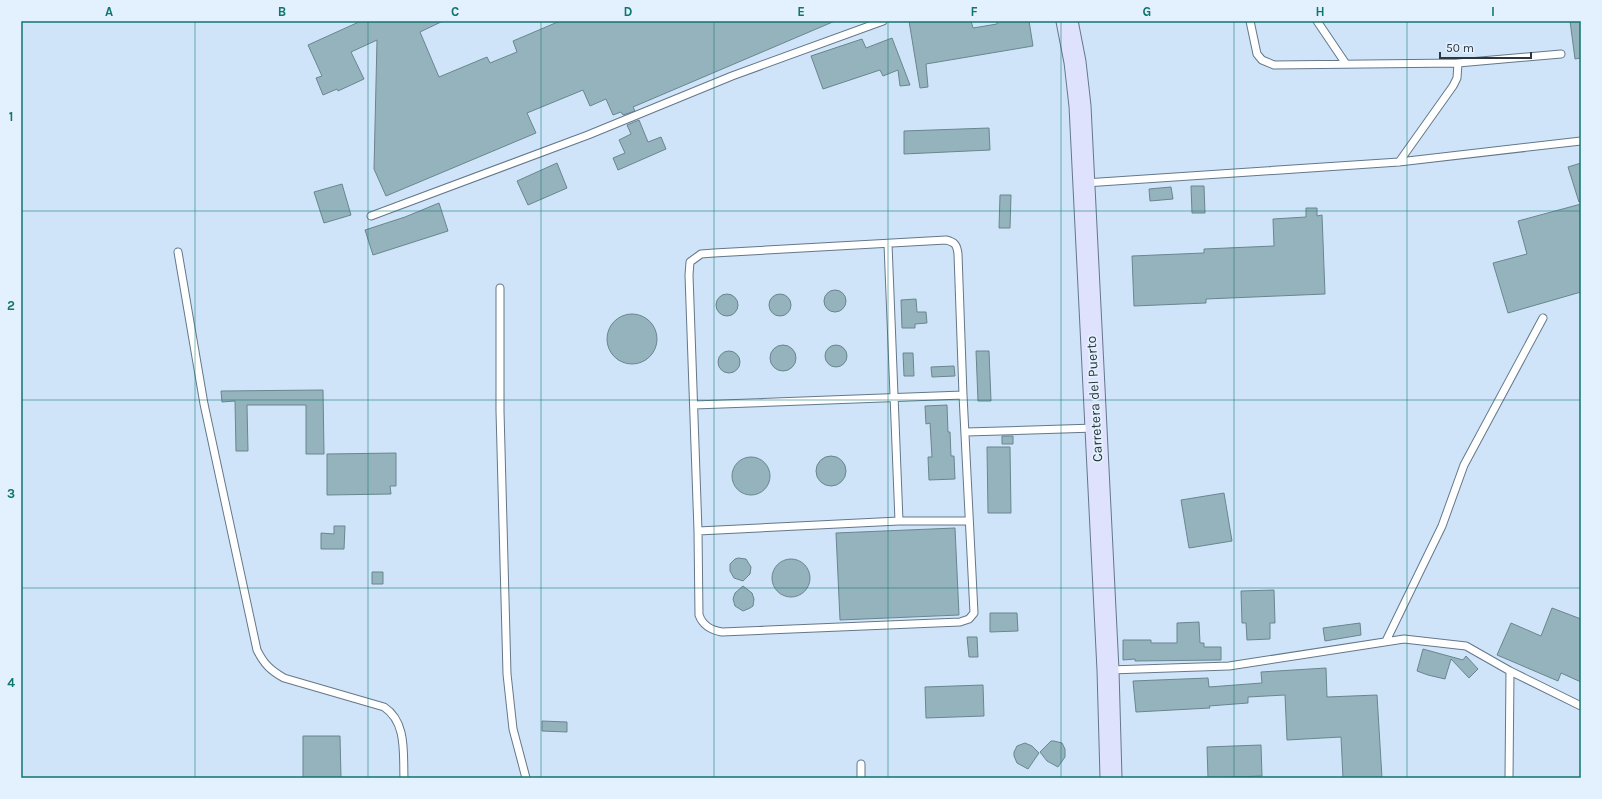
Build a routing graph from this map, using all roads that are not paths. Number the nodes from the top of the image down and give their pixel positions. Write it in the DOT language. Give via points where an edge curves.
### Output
graph roads {
  1 [pos="884,21"];
  2 [pos="1067,21"];
  3 [pos="1250,21"];
  4 [pos="1317,21"];
  5 [pos="1561,54"];
  6 [pos="1458,63"];
  7 [pos="1346,64"];
  8 [pos="1581,141"];
  9 [pos="1399,162"];
  10 [pos="1083,183"];
  11 [pos="371,216"];
  12 [pos="888,244"];
  13 [pos="178,252"];
  14 [pos="500,288"];
  15 [pos="1543,318"];
  16 [pos="963,395"];
  17 [pos="895,398"];
  18 [pos="694,405"];
  19 [pos="1095,428"];
  20 [pos="966,432"];
  21 [pos="899,521"];
  22 [pos="969,521"];
  23 [pos="698,531"];
  24 [pos="1386,641"];
  25 [pos="1108,670"];
  26 [pos="1510,671"];
  27 [pos="1581,706"];
  28 [pos="861,764"];
  29 [pos="404,778"];
  30 [pos="526,778"];
  31 [pos="861,778"];
  32 [pos="1111,778"];
  33 [pos="1509,778"];
  1 -- 11 [label="lane" via="732,76 588,135"];
  2 -- 10 [label="main road, Carretera del Puerto" via="1080,106"];
  3 -- 7 [label="lane" via="1257,54 1262,60 1274,65"];
  4 -- 7 [label="lane"];
  5 -- 6 [label="lane"];
  6 -- 7 [label="lane"];
  6 -- 9 [label="lane" via="1454,86"];
  8 -- 9 [label="lane"];
  9 -- 10 [label="lane"];
  10 -- 19 [label="main road, Carretera del Puerto"];
  12 -- 16 [label="lane" via="946,240 957,246"];
  12 -- 17 [label="lane"];
  12 -- 18 [label="lane" via="701,254 690,262"];
  13 -- 29 [label="lane" via="204,404 256,650 262,662 284,678 384,707 391,712 401,730"];
  14 -- 30 [label="lane" via="500,411 507,674 513,729"];
  15 -- 24 [label="lane" via="1464,465 1442,526"];
  16 -- 17 [label="lane"];
  16 -- 20 [label="lane"];
  17 -- 18 [label="lane"];
  17 -- 21 [label="lane"];
  18 -- 23 [label="lane"];
  19 -- 20 [label="lane"];
  19 -- 25 [label="main road, Carretera del Puerto"];
  20 -- 22 [label="lane"];
  21 -- 22 [label="lane"];
  21 -- 23 [label="lane"];
  22 -- 23 [label="lane" via="974,614 969,619 960,622 722,632 712,630 702,622 699,615"];
  24 -- 25 [label="lane" via="1229,666"];
  24 -- 26 [label="lane" via="1404,639 1466,646"];
  25 -- 32 [label="main road, Carretera del Puerto"];
  26 -- 27 [label="lane"];
  26 -- 33 [label="lane"];
  28 -- 31 [label="lane"];
}
